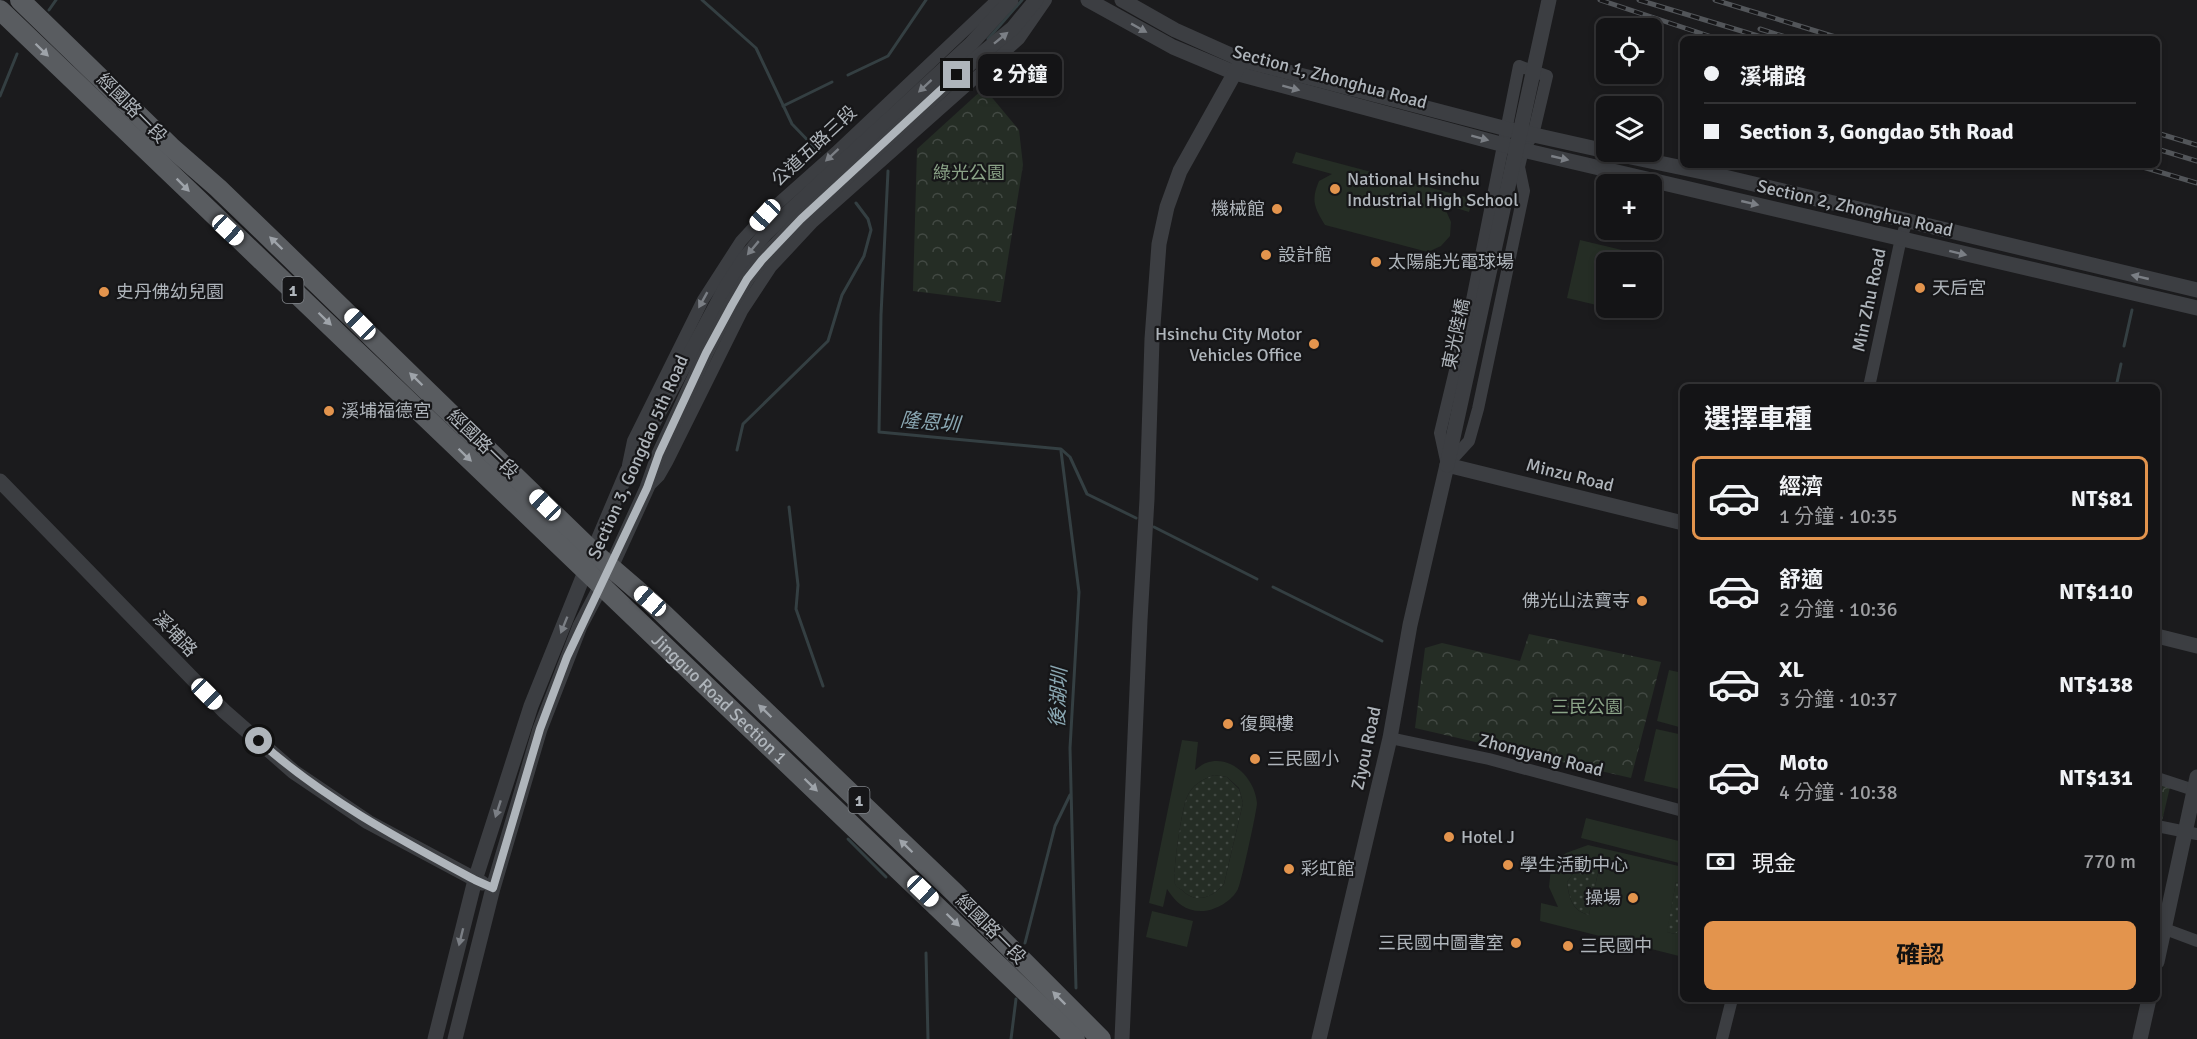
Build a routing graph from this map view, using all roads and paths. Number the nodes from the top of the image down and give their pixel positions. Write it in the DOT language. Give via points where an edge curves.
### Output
graph roads {
  1 [pos="20,0"];
  2 [pos="997,0"];
  3 [pos="1011,0"];
  4 [pos="1036,0"];
  5 [pos="1046,0"];
  6 [pos="1088,0"];
  7 [pos="1122,0"];
  8 [pos="1549,0"];
  9 [pos="0,10"];
  10 [pos="1238,67"];
  11 [pos="1506,129"];
  12 [pos="1533,135"];
  13 [pos="1503,144"];
  14 [pos="1596,149"];
  15 [pos="1523,150"];
  16 [pos="1657,162"];
  17 [pos="1680,167"];
  18 [pos="1685,168"];
  19 [pos="1907,222"];
  20 [pos="1901,238"];
  21 [pos="2197,291"];
  22 [pos="2197,308"];
  23 [pos="1870,384"];
  24 [pos="1447,465"];
  25 [pos="627,472"];
  26 [pos="0,481"];
  27 [pos="647,488"];
  28 [pos="1680,522"];
  29 [pos="593,552"];
  30 [pos="611,567"];
  31 [pos="585,571"];
  32 [pos="602,586"];
  33 [pos="2160,637"];
  34 [pos="2197,646"];
  35 [pos="1390,738"];
  36 [pos="2160,779"];
  37 [pos="2196,786"];
  38 [pos="1680,810"];
  39 [pos="2160,827"];
  40 [pos="2191,833"];
  41 [pos="475,880"];
  42 [pos="493,888"];
  43 [pos="2161,927"];
  44 [pos="2197,942"];
  45 [pos="1731,1002"];
  46 [pos="2148,1002"];
  47 [pos="435,1039"];
  48 [pos="455,1039"];
  49 [pos="1075,1039"];
  50 [pos="1101,1039"];
  51 [pos="1122,1039"];
  52 [pos="1319,1039"];
  53 [pos="1722,1039"];
  54 [pos="2140,1039"];
  29 -- 1 [label="main road, 經國路一段 / 1, one-way"];
  2 -- 25 [label="street, 公道五路三段, one-way" via="741,241 703,300 633,441"];
  3 -- 25 [label="street, Section 3, Gongdao 5th Road, one-way" via="971,44 784,214 745,258"];
  27 -- 4 [label="street, Section 3, Gongdao 5th Road, one-way" via="706,353 747,279 762,260 850,172 1013,28"];
  5 -- 27 [label="street" via="1019,39 813,222 771,267 742,311 667,462"];
  6 -- 10 [label="street, Section 1, Zhonghua Road, one-way" via="1173,47"];
  7 -- 10 [label="street, Section 1, Zhonghua Road"];
  8 -- 24 [label="street, 東光陸橋, bridge"];
  9 -- 31 [label="main road, Jingguo Road Section 1 / 1, one-way"];
  10 -- 11 [label="street, Section 1, Zhonghua Road"];
  10 -- 13 [label="street, Section 1, Zhonghua Road, one-way"];
  10 -- 51 [label="street" via="1180,171 1159,244"];
  11 -- 12 [label="street, Section 2, Zhonghua Road"];
  11 -- 12 [label="street" via="1519,66 1547,76"];
  11 -- 13 [label="street"];
  12 -- 14 [label="street, Section 2, Zhonghua Road"];
  12 -- 15 [label="street"];
  13 -- 15 [label="street, Section 2, Zhonghua Road"];
  13 -- 24 [label="street" via="1440,433"];
  15 -- 20 [label="street, Section 2, Zhonghua Road, one-way"];
  15 -- 24 [label="street" via="1519,167 1524,191 1478,409 1470,441"];
  16 -- 17 [label="street, Section 2, Zhonghua Road"];
  18 -- 19 [label="street, Section 2, Zhonghua Road"];
  19 -- 20 [label="street, Min Zhu Road"];
  21 -- 19 [label="street, Section 2, Zhonghua Road, one-way"];
  20 -- 22 [label="street, Section 2, Zhonghua Road, one-way"];
  20 -- 23 [label="street, Min Zhu Road"];
  24 -- 28 [label="street, Minzu Road"];
  24 -- 35 [label="street, Ziyou Road" via="1410,625"];
  25 -- 29 [label="street, Section 3, Gongdao 5th Road"];
  26 -- 41 [label="street, 溪埔路" via="207,694 294,772 368,822"];
  27 -- 30 [label="street, Section 3, Gongdao 5th Road"];
  29 -- 30 [label="main road, 經國路一段 / 1"];
  29 -- 31 [label="street, Section 3, Gongdao 5th Road"];
  30 -- 32 [label="street, Section 3, Gongdao 5th Road"];
  50 -- 30 [label="main road, 經國路一段 / 1, one-way" via="946,884"];
  31 -- 32 [label="main road, Jingguo Road Section 1 / 1"];
  31 -- 41 [label="street, Section 3, Gongdao 5th Road, one-way" via="531,706"];
  32 -- 42 [label="street, Section 3, Gongdao 5th Road" via="567,657 540,729"];
  32 -- 49 [label="main road, Jingguo Road Section 1 / 1, one-way"];
  33 -- 34 [label="street"];
  35 -- 38 [label="street, Zhongyang Road" via="1489,759"];
  35 -- 52 [label="street, Ziyou Road"];
  36 -- 37 [label="street"];
  37 -- 40 [label="street"];
  39 -- 40 [label="street"];
  40 -- 43 [label="street"];
  41 -- 42 [label="street, 溪埔路"];
  41 -- 47 [label="street, Section 3, Gongdao 5th Road, one-way"];
  42 -- 48 [label="street, Section 3, Gongdao 5th Road"];
  43 -- 44 [label="street"];
  45 -- 53 [label="street"];
  46 -- 54 [label="street"];
}
